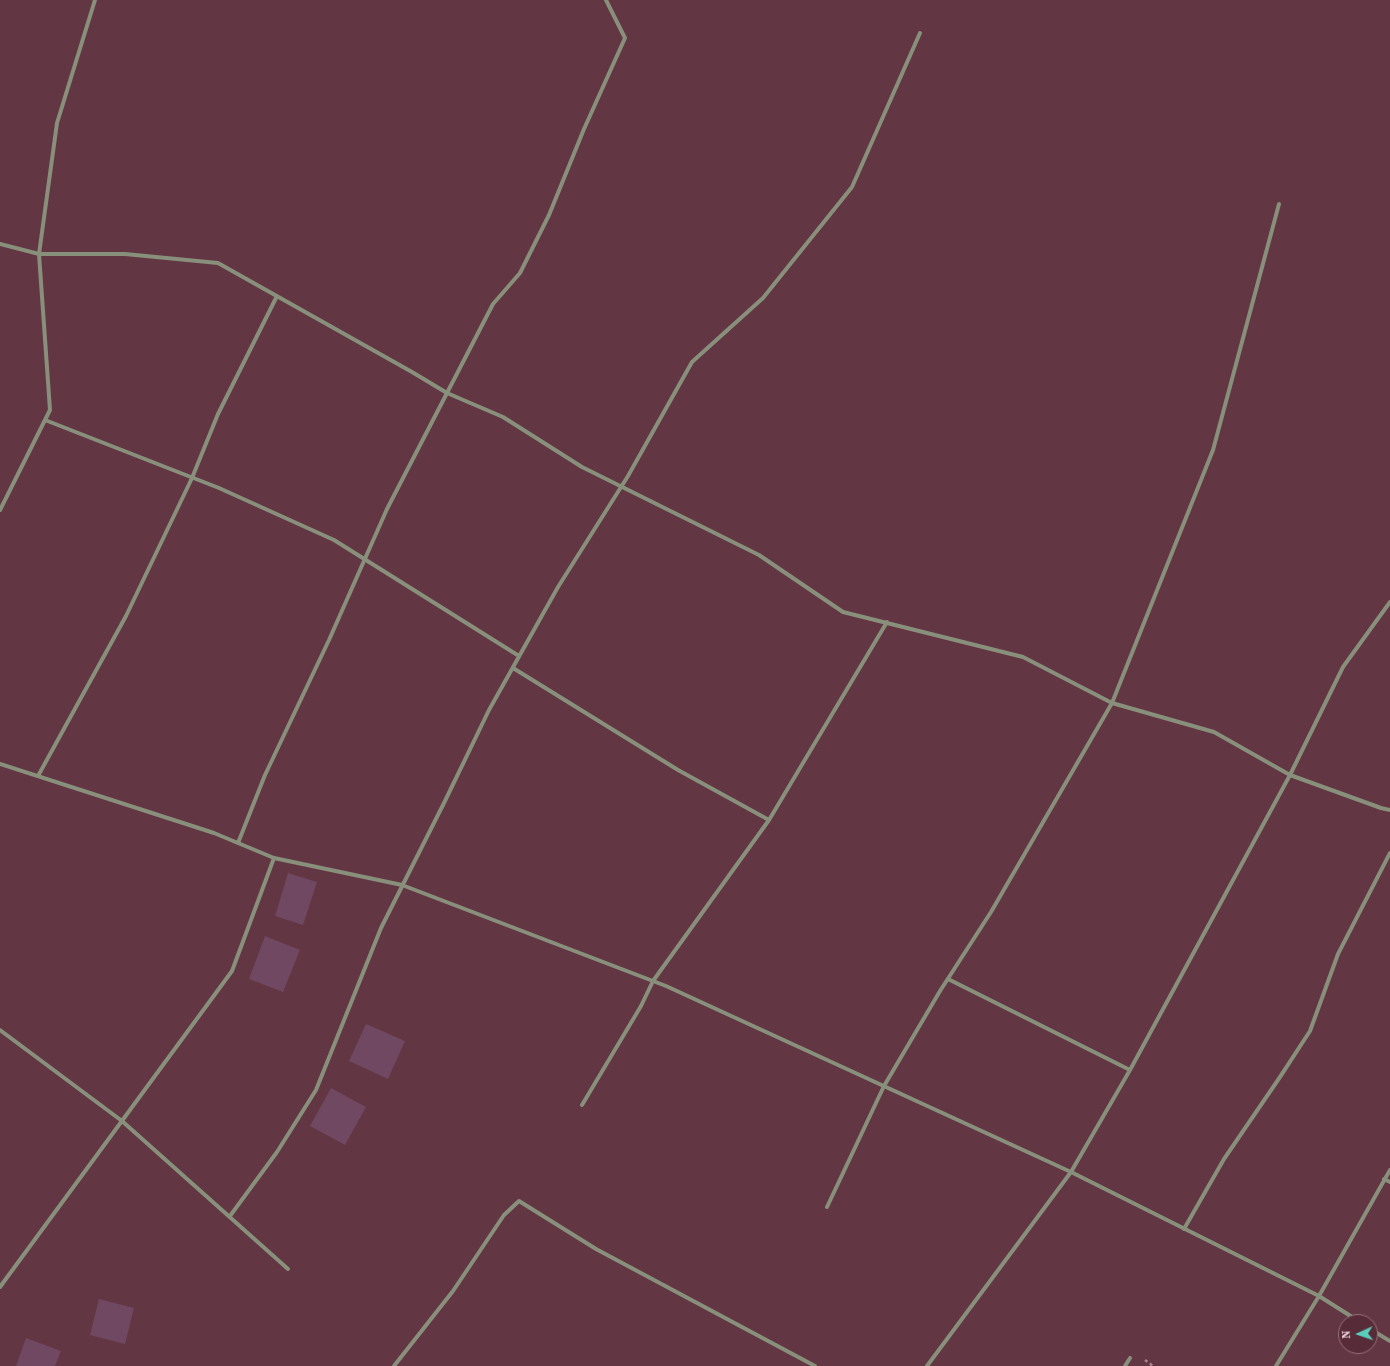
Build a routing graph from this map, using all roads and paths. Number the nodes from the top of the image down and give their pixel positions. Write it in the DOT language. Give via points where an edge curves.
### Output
graph roads {
  1 [pos="94,0"];
  2 [pos="606,0"];
  3 [pos="920,33"];
  4 [pos="1279,204"];
  5 [pos="0,244"];
  6 [pos="39,254"];
  7 [pos="277,296"];
  8 [pos="447,394"];
  9 [pos="45,420"];
  10 [pos="192,478"];
  11 [pos="621,487"];
  12 [pos="0,510"];
  13 [pos="364,558"];
  14 [pos="1390,602"];
  15 [pos="887,622"];
  16 [pos="519,656"];
  17 [pos="513,668"];
  18 [pos="1112,703"];
  19 [pos="0,764"];
  20 [pos="1290,775"];
  21 [pos="38,776"];
  22 [pos="1390,810"];
  23 [pos="769,820"];
  24 [pos="238,843"];
  25 [pos="1390,853"];
  26 [pos="274,858"];
  27 [pos="402,886"];
  28 [pos="948,980"];
  29 [pos="653,981"];
  30 [pos="0,1030"];
  31 [pos="1130,1070"];
  32 [pos="884,1086"];
  33 [pos="582,1105"];
  34 [pos="122,1121"];
  35 [pos="1390,1170"];
  36 [pos="1071,1172"];
  37 [pos="1384,1180"];
  38 [pos="1390,1182"];
  39 [pos="827,1207"];
  40 [pos="230,1216"];
  41 [pos="1184,1229"];
  42 [pos="288,1269"];
  43 [pos="0,1287"];
  44 [pos="1319,1296"];
  45 [pos="1347,1314"];
  46 [pos="1378,1334"];
  47 [pos="1390,1342"];
  48 [pos="1130,1358"];
  49 [pos="394,1366"];
  50 [pos="815,1366"];
  51 [pos="927,1366"];
  52 [pos="1125,1366"];
  53 [pos="1276,1366"];
  1 -- 6 [label="street" via="57,122"];
  2 -- 8 [label="street" via="625,38 549,215 520,273 493,304"];
  3 -- 11 [label="street" via="852,187 763,298 692,362"];
  4 -- 18 [label="street" via="1214,450"];
  5 -- 6 [label="street"];
  6 -- 7 [label="street" via="125,254 218,262"];
  6 -- 9 [label="street" via="50,410"];
  7 -- 8 [label="street"];
  7 -- 10 [label="street" via="218,414"];
  8 -- 11 [label="street" via="503,417 582,467"];
  8 -- 13 [label="street"];
  9 -- 10 [label="street"];
  9 -- 12 [label="street"];
  10 -- 13 [label="street" via="334,540"];
  10 -- 21 [label="street" via="126,616"];
  11 -- 15 [label="street" via="759,555 843,612"];
  11 -- 16 [label="street" via="558,587"];
  13 -- 16 [label="street"];
  13 -- 24 [label="street" via="329,640 265,775"];
  14 -- 20 [label="street" via="1344,667"];
  15 -- 18 [label="street" via="1023,657"];
  15 -- 23 [label="street"];
  16 -- 17 [label="street"];
  17 -- 23 [label="street" via="678,770"];
  17 -- 27 [label="street" via="489,710"];
  18 -- 20 [label="street" via="1214,732"];
  18 -- 28 [label="street" via="991,912"];
  19 -- 21 [label="street"];
  20 -- 22 [label="street"];
  20 -- 31 [label="street"];
  21 -- 24 [label="street"];
  23 -- 29 [label="street"];
  24 -- 26 [label="street"];
  25 -- 41 [label="street" via="1338,954 1310,1031 1224,1159"];
  26 -- 27 [label="street"];
  26 -- 34 [label="street" via="232,971"];
  27 -- 29 [label="street"];
  27 -- 40 [label="street" via="381,928 316,1090 278,1152"];
  28 -- 31 [label="street"];
  28 -- 32 [label="street"];
  29 -- 32 [label="street"];
  29 -- 33 [label="street" via="641,1006"];
  30 -- 34 [label="street"];
  31 -- 36 [label="street"];
  32 -- 36 [label="street"];
  32 -- 39 [label="street"];
  34 -- 40 [label="street"];
  34 -- 43 [label="street"];
  35 -- 37 [label="street"];
  36 -- 41 [label="street"];
  36 -- 51 [label="street"];
  37 -- 38 [label="street"];
  37 -- 44 [label="street"];
  40 -- 42 [label="street"];
  41 -- 44 [label="street"];
  44 -- 45 [label="street"];
  44 -- 53 [label="street"];
  46 -- 47 [label="street"];
  48 -- 52 [label="street"];
  49 -- 50 [label="street" via="453,1291 504,1215 519,1201 596,1249"];
}
